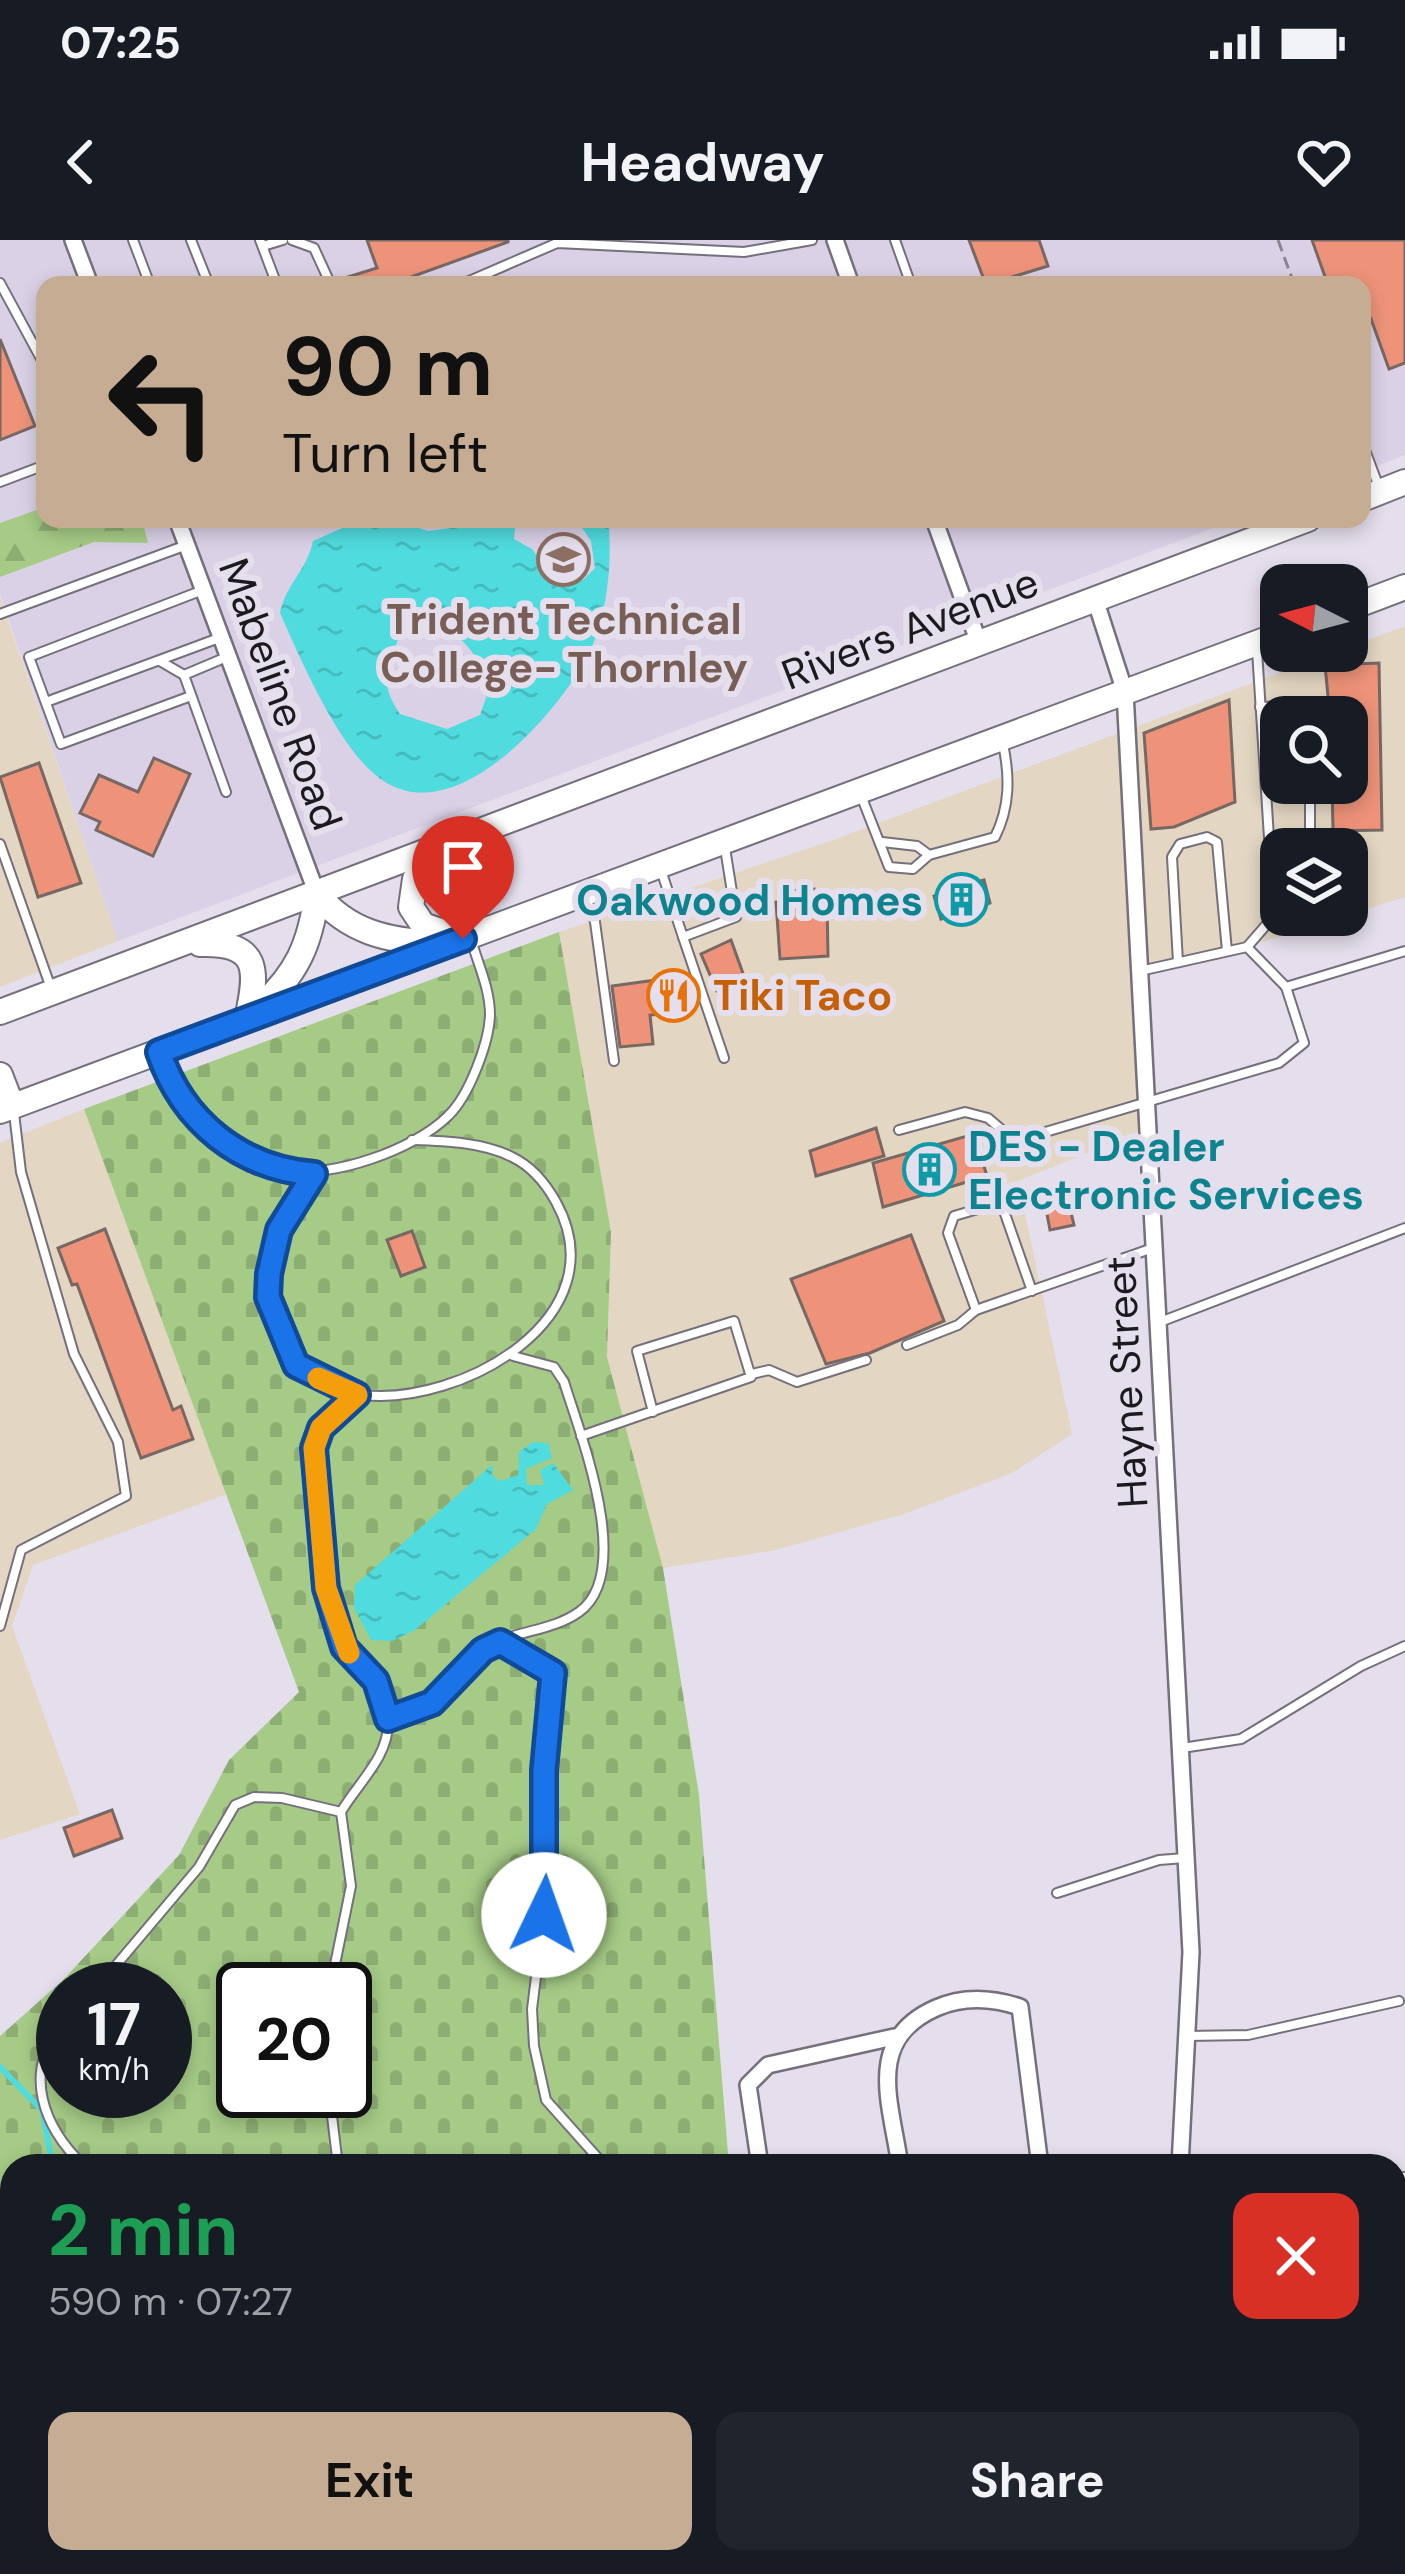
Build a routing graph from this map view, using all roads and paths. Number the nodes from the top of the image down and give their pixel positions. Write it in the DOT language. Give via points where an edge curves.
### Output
graph roads {
  1 [pos="73,240"];
  2 [pos="133,240"];
  3 [pos="191,240"];
  4 [pos="283,240"];
  5 [pos="292,240"];
  6 [pos="812,240"];
  7 [pos="835,240"];
  8 [pos="895,240"];
  9 [pos="1278,240"];
  10 [pos="262,243"];
  11 [pos="87,276"];
  12 [pos="147,276"];
  13 [pos="205,276"];
  14 [pos="274,276"];
  15 [pos="327,276"];
  16 [pos="481,276"];
  17 [pos="848,276"];
  18 [pos="908,276"];
  19 [pos="1291,276"];
  20 [pos="0,283"];
  21 [pos="3,294"];
  22 [pos="36,351"];
  23 [pos="36,468"];
  24 [pos="0,482"];
  25 [pos="1405,482"];
  26 [pos="1371,495"];
  27 [pos="180,528"];
  28 [pos="937,528"];
  29 [pos="1284,528"];
  30 [pos="187,545"];
  31 [pos="1405,587"];
  32 [pos="204,590"];
  33 [pos="1095,599"];
  34 [pos="1368,601"];
  35 [pos="0,614"];
  36 [pos="221,637"];
  37 [pos="1260,642"];
  38 [pos="979,643"];
  39 [pos="1256,643"];
  40 [pos="229,656"];
  41 [pos="159,660"];
  42 [pos="184,675"];
  43 [pos="1125,692"];
  44 [pos="191,696"];
  45 [pos="46,702"];
  46 [pos="1260,707"];
  47 [pos="1002,738"];
  48 [pos="860,791"];
  49 [pos="226,792"];
  50 [pos="724,842"];
  51 [pos="882,842"];
  52 [pos="0,844"];
  53 [pos="448,844"];
  54 [pos="928,855"];
  55 [pos="660,866"];
  56 [pos="584,893"];
  57 [pos="317,894"];
  58 [pos="1260,932"];
  59 [pos="683,937"];
  60 [pos="461,940"];
  61 [pos="179,945"];
  62 [pos="1247,947"];
  63 [pos="1405,951"];
  64 [pos="1227,952"];
  65 [pos="1178,962"];
  66 [pos="1140,970"];
  67 [pos="1286,987"];
  68 [pos="52,992"];
  69 [pos="0,1012"];
  70 [pos="247,1019"];
  71 [pos="159,1052"];
  72 [pos="724,1058"];
  73 [pos="614,1061"];
  74 [pos="0,1075"];
  75 [pos="1147,1105"];
  76 [pos="6,1108"];
  77 [pos="899,1130"];
  78 [pos="412,1140"];
  79 [pos="314,1174"];
  80 [pos="1405,1228"];
  81 [pos="1155,1248"];
  82 [pos="1032,1291"];
  83 [pos="976,1310"];
  84 [pos="1159,1322"];
  85 [pos="907,1345"];
  86 [pos="512,1355"];
  87 [pos="866,1360"];
  88 [pos="752,1374"];
  89 [pos="357,1395"];
  90 [pos="653,1412"];
  91 [pos="581,1436"];
  92 [pos="0,1626"];
  93 [pos="500,1642"];
  94 [pos="1405,1646"];
  95 [pos="388,1719"];
  96 [pos="1180,1748"];
  97 [pos="341,1812"];
  98 [pos="1186,1858"];
  99 [pos="1057,1893"];
  100 [pos="119,1962"];
  101 [pos="336,1962"];
  102 [pos="1399,2001"];
  103 [pos="1186,2036"];
  104 [pos="894,2038"];
  105 [pos="47,2118"];
  106 [pos="332,2118"];
  107 [pos="72,2154"];
  108 [pos="337,2154"];
  109 [pos="591,2154"];
  110 [pos="758,2154"];
  111 [pos="898,2154"];
  112 [pos="1038,2154"];
  113 [pos="1181,2154"];
  1 -- 11 [label="street"];
  2 -- 12 [label="lane"];
  3 -- 13 [label="lane"];
  4 -- 10 [label="lane"];
  5 -- 15 [label="lane" via="314,248"];
  6 -- 16 [label="lane" via="744,252 557,243"];
  7 -- 17 [label="street"];
  8 -- 18 [label="lane"];
  9 -- 19 [label="path"];
  10 -- 14 [label="lane"];
  20 -- 21 [label="lane"];
  21 -- 22 [label="lane"];
  23 -- 24 [label="lane"];
  25 -- 26 [label="main road"];
  27 -- 30 [label="street, Mabeline Road"];
  28 -- 38 [label="street"];
  29 -- 33 [label="main road, Rivers Avenue"];
  30 -- 32 [label="street, Mabeline Road"];
  30 -- 35 [label="lane"];
  31 -- 34 [label="main road"];
  32 -- 36 [label="street, Mabeline Road"];
  32 -- 45 [label="lane" via="29,657"];
  33 -- 38 [label="main road, Rivers Avenue"];
  33 -- 43 [label="street, Hayne Street"];
  36 -- 40 [label="street, Mabeline Road"];
  36 -- 41 [label="lane"];
  37 -- 39 [label="main road"];
  38 -- 53 [label="main road, Rivers Avenue"];
  39 -- 43 [label="main road"];
  39 -- 46 [label="lane"];
  40 -- 42 [label="lane"];
  40 -- 57 [label="street, Mabeline Road"];
  41 -- 42 [label="lane"];
  41 -- 45 [label="lane"];
  42 -- 44 [label="lane"];
  43 -- 47 [label="main road"];
  43 -- 66 [label="street, Hayne Street"];
  44 -- 45 [label="lane" via="61,744"];
  44 -- 49 [label="lane"];
  47 -- 48 [label="main road"];
  47 -- 54 [label="lane" via="1010,773 995,837"];
  48 -- 50 [label="main road"];
  48 -- 51 [label="lane"];
  50 -- 55 [label="main road"];
  50 -- 59 [label="lane" via="736,917"];
  51 -- 54 [label="lane"];
  51 -- 54 [label="lane" via="895,870 914,869"];
  52 -- 68 [label="lane"];
  53 -- 57 [label="main road, Rivers Avenue"];
  53 -- 60 [label="main road" via="416,879 411,907 423,925"];
  55 -- 56 [label="main road"];
  55 -- 59 [label="lane"];
  56 -- 60 [label="main road"];
  56 -- 73 [label="lane"];
  57 -- 60 [label="main road" via="337,919 399,942"];
  57 -- 61 [label="main road, Rivers Avenue"];
  57 -- 70 [label="main road" via="308,948 291,980"];
  58 -- 62 [label="lane"];
  59 -- 72 [label="lane"];
  60 -- 70 [label="main road"];
  60 -- 78 [label="lane" via="485,982 488,1028 456,1108"];
  61 -- 68 [label="main road, Rivers Avenue"];
  61 -- 70 [label="main road" via="227,944 250,958 257,976"];
  62 -- 64 [label="lane"];
  62 -- 67 [label="lane"];
  63 -- 67 [label="lane"];
  64 -- 65 [label="lane"];
  64 -- 65 [label="lane" via="1217,842 1207,837 1180,844 1172,856"];
  65 -- 66 [label="lane"];
  66 -- 75 [label="street, Hayne Street"];
  67 -- 75 [label="lane" via="1304,1043 1280,1063"];
  68 -- 69 [label="main road, Rivers Avenue"];
  70 -- 71 [label="main road"];
  71 -- 76 [label="main road"];
  71 -- 79 [label="lane" via="182,1102 220,1140 257,1164"];
  74 -- 76 [label="main road"];
  75 -- 77 [label="lane" via="1016,1141 988,1118 965,1112"];
  75 -- 81 [label="street, Hayne Street"];
  76 -- 92 [label="lane" via="74,1354 118,1442 126,1496 21,1550"];
  78 -- 79 [label="lane"];
  78 -- 86 [label="lane" via="511,1156 562,1213 566,1280 554,1310"];
  79 -- 89 [label="lane" via="279,1230 268,1297 296,1365"];
  80 -- 84 [label="lane"];
  81 -- 82 [label="lane"];
  81 -- 84 [label="street, Hayne Street"];
  82 -- 83 [label="lane"];
  82 -- 83 [label="lane" via="1004,1211 995,1204 955,1216 948,1233"];
  83 -- 85 [label="lane"];
  84 -- 96 [label="street, Hayne Street"];
  86 -- 89 [label="lane" via="414,1394"];
  86 -- 91 [label="lane" via="554,1367"];
  87 -- 88 [label="lane" via="797,1382 769,1370"];
  88 -- 90 [label="lane"];
  88 -- 90 [label="lane" via="731,1318 637,1351"];
  89 -- 95 [label="lane" via="321,1428 314,1448 326,1588 344,1647 376,1681"];
  90 -- 91 [label="lane"];
  91 -- 93 [label="lane" via="602,1510 594,1594 562,1622"];
  93 -- 95 [label="lane" via="432,1703"];
  93 -- 109 [label="lane" via="553,1673 534,2046 546,2100"];
  94 -- 96 [label="lane" via="1240,1738"];
  95 -- 97 [label="lane" via="386,1743"];
  96 -- 98 [label="street, Hayne Street"];
  97 -- 100 [label="lane" via="282,1798 236,1805 199,1867"];
  97 -- 101 [label="lane" via="351,1886"];
  98 -- 99 [label="lane"];
  98 -- 103 [label="street, Hayne Street"];
  102 -- 103 [label="lane" via="1248,2035"];
  103 -- 113 [label="street, Hayne Street"];
  104 -- 110 [label="street" via="768,2065 748,2085"];
  104 -- 111 [label="street" via="887,2070"];
  104 -- 112 [label="street" via="942,2005 993,1998 1020,2007"];
  105 -- 107 [label="lane"];
  106 -- 108 [label="lane"];
}
